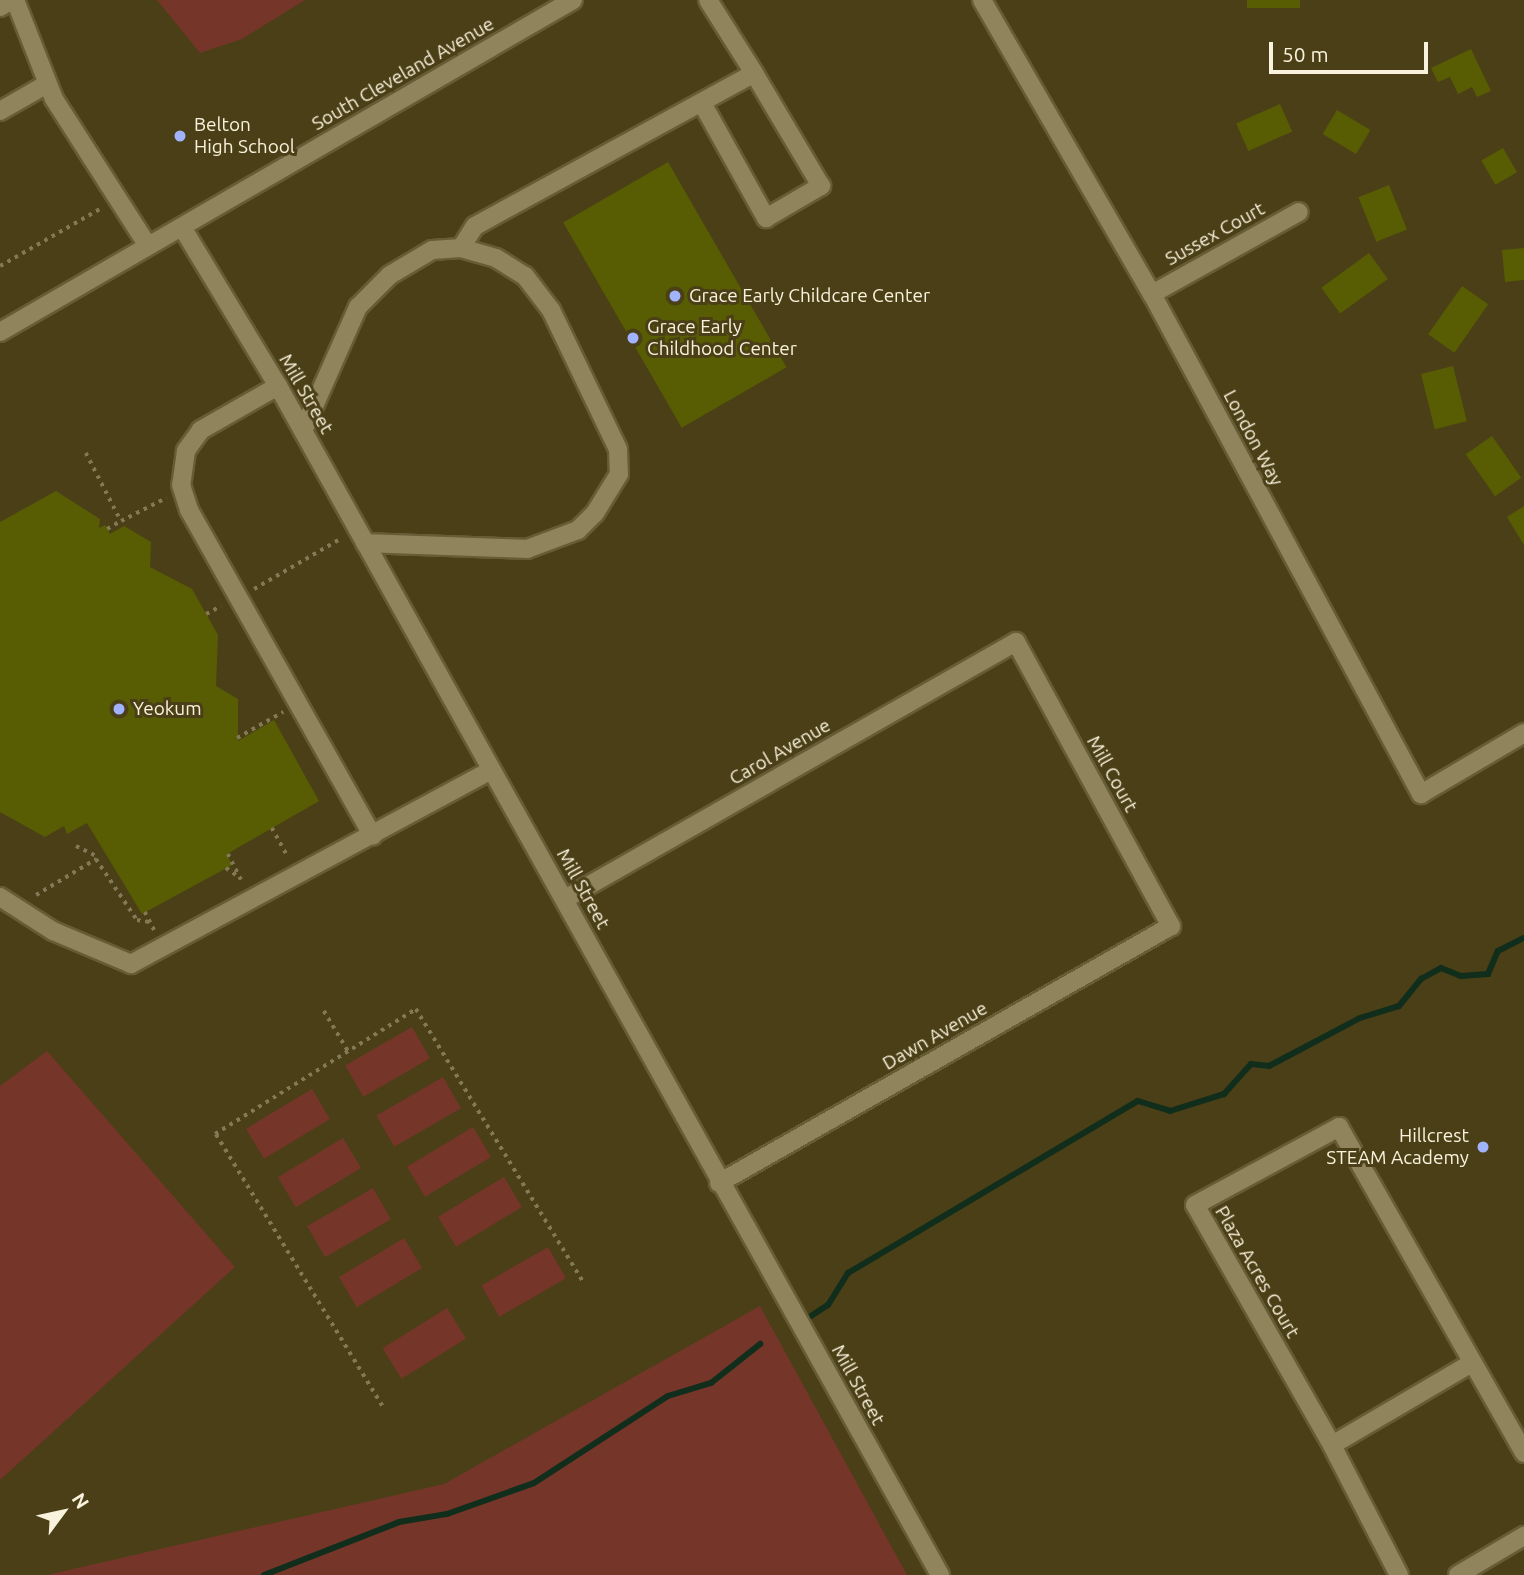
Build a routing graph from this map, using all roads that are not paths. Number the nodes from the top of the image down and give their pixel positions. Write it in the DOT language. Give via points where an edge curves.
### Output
graph roads {
  1 [pos="14,0"];
  2 [pos="573,0"];
  3 [pos="708,0"];
  4 [pos="982,0"];
  5 [pos="0,7"];
  6 [pos="754,72"];
  7 [pos="47,84"];
  8 [pos="702,103"];
  9 [pos="0,111"];
  10 [pos="1299,212"];
  11 [pos="182,227"];
  12 [pos="148,246"];
  13 [pos="461,248"];
  14 [pos="1152,294"];
  15 [pos="0,332"];
  16 [pos="278,386"];
  17 [pos="303,432"];
  18 [pos="365,544"];
  19 [pos="1016,642"];
  20 [pos="1524,733"];
  21 [pos="491,770"];
  22 [pos="373,836"];
  23 [pos="0,897"];
  24 [pos="565,899"];
  25 [pos="1171,926"];
  26 [pos="719,1183"];
  27 [pos="1470,1364"];
  28 [pos="1332,1445"];
  29 [pos="1524,1453"];
  30 [pos="1524,1536"];
  31 [pos="940,1575"];
  32 [pos="1399,1575"];
  33 [pos="1458,1575"];
  1 -- 5 [label="street"];
  1 -- 7 [label="street"];
  2 -- 11 [label="street, South Cleveland Avenue"];
  3 -- 6 [label="street"];
  4 -- 14 [label="street, London Way"];
  6 -- 8 [label="street"];
  6 -- 8 [label="street" via="821,186 766,218"];
  7 -- 9 [label="street"];
  7 -- 12 [label="street"];
  8 -- 13 [label="street" via="475,226"];
  10 -- 14 [label="street, Sussex Court"];
  11 -- 12 [label="street, South Cleveland Avenue"];
  11 -- 16 [label="street, Mill Street"];
  12 -- 15 [label="street, South Cleveland Avenue"];
  13 -- 17 [label="street" via="432,250 390,275 358,307"];
  13 -- 18 [label="street" via="496,258 525,276 551,310 618,449 619,474 610,495 578,530 527,549"];
  14 -- 20 [label="street, London Way" via="1421,794"];
  16 -- 17 [label="street, Mill Street"];
  16 -- 22 [label="street" via="201,430 186,451 181,485 189,510"];
  17 -- 18 [label="street, Mill Street"];
  18 -- 21 [label="street, Mill Street"];
  19 -- 24 [label="street, Carol Avenue"];
  19 -- 25 [label="street, Mill Court"];
  21 -- 22 [label="street"];
  21 -- 24 [label="street, Mill Street"];
  22 -- 23 [label="street" via="131,964 53,931"];
  24 -- 26 [label="street, Mill Street"];
  25 -- 26 [label="street, Dawn Avenue"];
  26 -- 31 [label="street, Mill Street"];
  27 -- 28 [label="street"];
  27 -- 28 [label="street, Plaza Acres Court" via="1339,1127 1195,1205"];
  27 -- 29 [label="street, Plaza Acres Court"];
  28 -- 32 [label="street, Plaza Acres Court"];
  30 -- 33 [label="street"];
}
